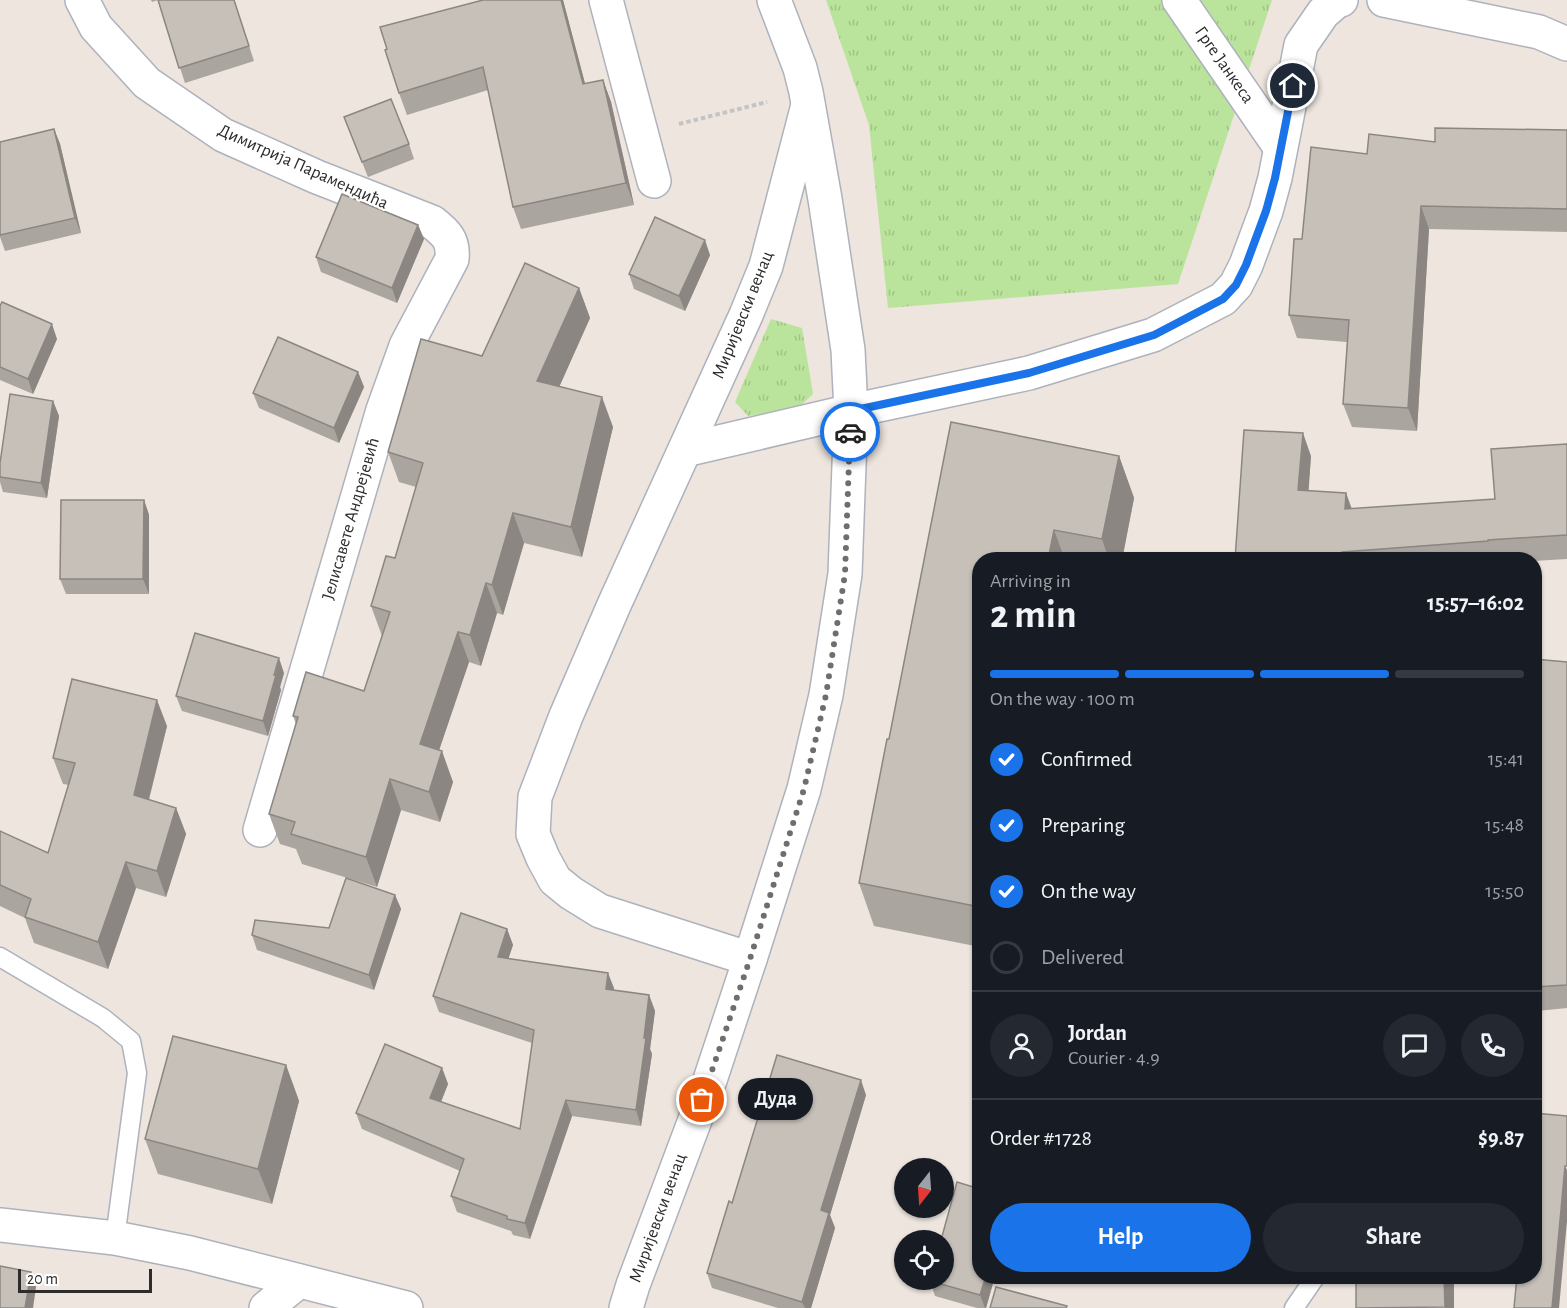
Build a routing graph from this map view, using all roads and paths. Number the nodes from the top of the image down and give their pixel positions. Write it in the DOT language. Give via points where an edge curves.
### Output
graph roads {
  1 [pos="82,0"];
  2 [pos="606,0"];
  3 [pos="774,0"];
  4 [pos="1179,0"];
  5 [pos="1341,0"];
  6 [pos="1383,0"];
  7 [pos="1567,44"];
  8 [pos="807,99"];
  9 [pos="642,133"];
  10 [pos="1280,147"];
  11 [pos="654,181"];
  12 [pos="432,222"];
  13 [pos="851,411"];
  14 [pos="685,450"];
  15 [pos="260,830"];
  16 [pos="0,957"];
  17 [pos="750,959"];
  18 [pos="0,1225"];
  19 [pos="115,1238"];
  20 [pos="299,1281"];
  21 [pos="1310,1284"];
  22 [pos="266,1308"];
  23 [pos="406,1308"];
  24 [pos="626,1308"];
  25 [pos="1294,1308"];
  1 -- 12 [label="street, Димитрија Парамендића" via="96,27 147,83 223,135"];
  2 -- 9 [label="street"];
  3 -- 8 [label="street, Миријевски венац" via="800,68"];
  4 -- 10 [label="street, Грге Јанкеса"];
  5 -- 10 [label="street" via="1323,13 1301,45"];
  6 -- 7 [label="street" via="1539,32"];
  8 -- 9 [label="path"];
  8 -- 13 [label="street, Миријевски венац" via="848,350"];
  8 -- 14 [label="street, Миријевски венац" via="766,266"];
  9 -- 11 [label="street"];
  10 -- 13 [label="street" via="1266,211 1246,265 1223,299 1154,335 1029,373"];
  12 -- 15 [label="street, Јелисавете Андрејевић" via="450,240 452,259 406,346 383,410"];
  13 -- 14 [label="street"];
  13 -- 17 [label="street, Миријевски венац" via="845,574 826,695 804,789"];
  14 -- 17 [label="street, Миријевски венац" via="566,716 535,797 533,834 555,880 600,912"];
  16 -- 19 [label="lane" via="103,1018 131,1041 137,1072"];
  17 -- 24 [label="street, Миријевски венац"];
  18 -- 19 [label="street"];
  19 -- 20 [label="street"];
  20 -- 22 [label="street"];
  20 -- 23 [label="street"];
  21 -- 25 [label="lane"];
}
